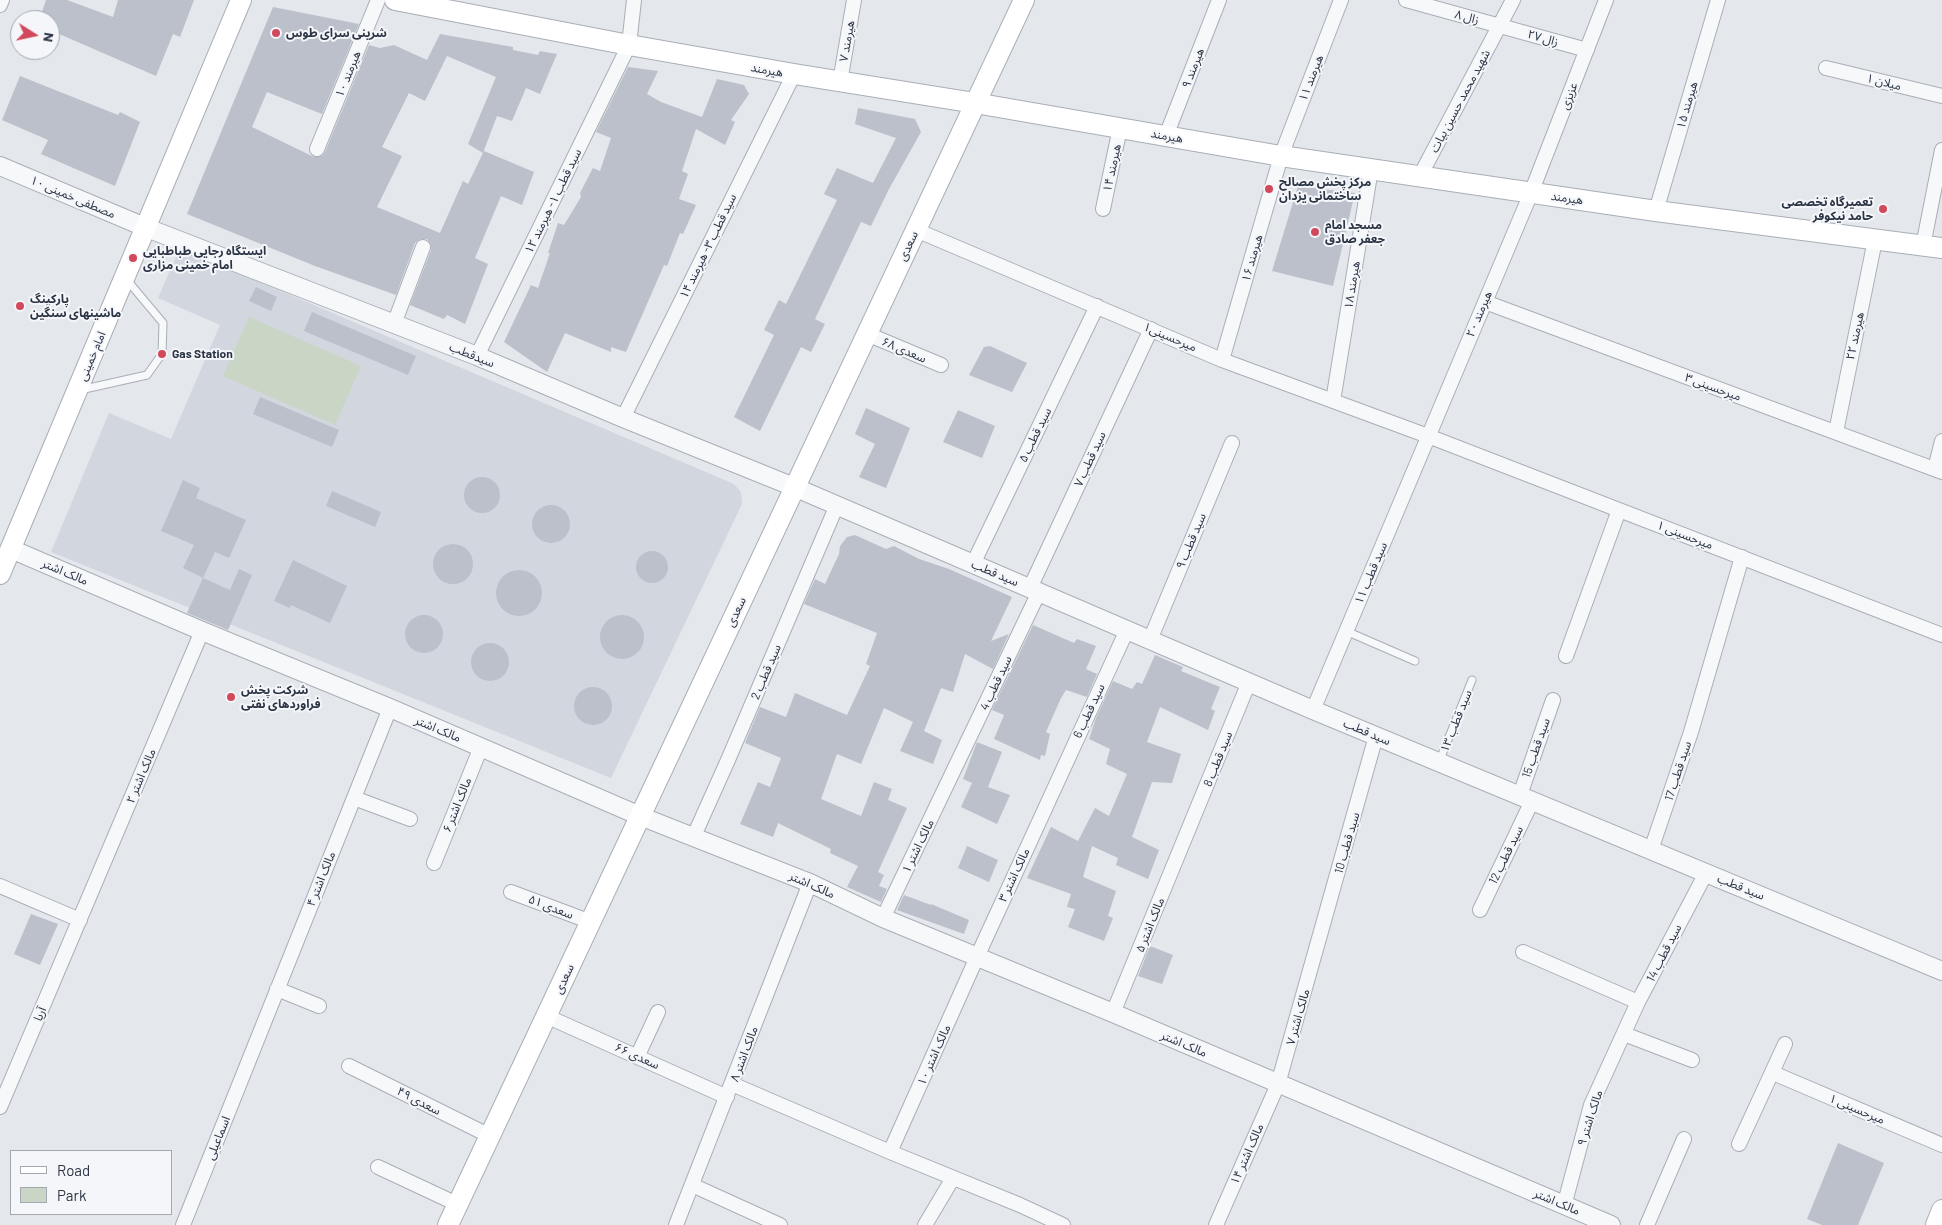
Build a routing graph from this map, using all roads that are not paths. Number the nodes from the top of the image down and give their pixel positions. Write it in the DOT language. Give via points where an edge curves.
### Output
graph roads {
  1 [pos="2,0"];
  2 [pos="241,0"];
  3 [pos="378,0"];
  4 [pos="395,0"];
  5 [pos="634,0"];
  6 [pos="854,0"];
  7 [pos="1024,0"];
  8 [pos="1219,0"];
  9 [pos="1341,0"];
  10 [pos="1406,0"];
  11 [pos="1513,0"];
  12 [pos="1606,0"];
  13 [pos="1718,0"];
  14 [pos="0,5"];
  15 [pos="467,7"];
  16 [pos="1500,26"];
  17 [pos="629,45"];
  18 [pos="1586,50"];
  19 [pos="1826,68"];
  20 [pos="794,74"];
  21 [pos="840,82"];
  22 [pos="1942,96"];
  23 [pos="975,103"];
  24 [pos="1120,128"];
  25 [pos="1166,136"];
  26 [pos="317,149"];
  27 [pos="1942,150"];
  28 [pos="1281,156"];
  29 [pos="0,166"];
  30 [pos="1371,169"];
  31 [pos="1420,176"];
  32 [pos="1531,193"];
  33 [pos="1103,209"];
  34 [pos="1656,211"];
  35 [pos="147,228"];
  36 [pos="916,230"];
  37 [pos="1875,240"];
  38 [pos="423,247"];
  39 [pos="1933,247"];
  40 [pos="125,278"];
  41 [pos="1484,302"];
  42 [pos="1097,306"];
  43 [pos="394,324"];
  44 [pos="1150,329"];
  45 [pos="867,334"];
  46 [pos="477,356"];
  47 [pos="1222,360"];
  48 [pos="941,366"];
  49 [pos="77,391"];
  50 [pos="1333,401"];
  51 [pos="623,418"];
  52 [pos="1836,432"];
  53 [pos="1428,436"];
  54 [pos="1942,440"];
  55 [pos="1232,443"];
  56 [pos="1939,470"];
  57 [pos="794,487"];
  58 [pos="837,505"];
  59 [pos="1619,510"];
  60 [pos="11,549"];
  61 [pos="1742,557"];
  62 [pos="974,564"];
  63 [pos="0,574"];
  64 [pos="1035,590"];
  65 [pos="1126,630"];
  66 [pos="202,631"];
  67 [pos="1346,631"];
  68 [pos="1942,635"];
  69 [pos="1150,640"];
  70 [pos="1566,656"];
  71 [pos="1415,661"];
  72 [pos="1472,680"];
  73 [pos="1249,682"];
  74 [pos="1553,700"];
  75 [pos="390,708"];
  76 [pos="1313,710"];
  77 [pos="1376,736"];
  78 [pos="480,747"];
  79 [pos="1439,762"];
  80 [pos="953,773"];
  81 [pos="1052,793"];
  82 [pos="354,798"];
  83 [pos="1526,798"];
  84 [pos="640,816"];
  85 [pos="410,819"];
  86 [pos="1186,837"];
  87 [pos="693,838"];
  88 [pos="1651,850"];
  89 [pos="434,863"];
  90 [pos="1706,873"];
  91 [pos="810,883"];
  92 [pos="0,886"];
  93 [pos="511,892"];
  94 [pos="1480,910"];
  95 [pos="883,918"];
  96 [pos="80,920"];
  97 [pos="591,922"];
  98 [pos="1317,950"];
  99 [pos="1523,952"];
  100 [pos="977,957"];
  101 [pos="1942,971"];
  102 [pos="278,989"];
  103 [pos="1638,1002"];
  104 [pos="319,1006"];
  105 [pos="658,1012"];
  106 [pos="1113,1014"];
  107 [pos="546,1016"];
  108 [pos="1624,1034"];
  109 [pos="1785,1044"];
  110 [pos="253,1050"];
  111 [pos="637,1056"];
  112 [pos="1692,1060"];
  113 [pos="349,1066"];
  114 [pos="1772,1073"];
  115 [pos="1278,1084"];
  116 [pos="729,1091"];
  117 [pos="0,1107"];
  118 [pos="490,1136"];
  119 [pos="1684,1139"];
  120 [pos="1739,1144"];
  121 [pos="1942,1145"];
  122 [pos="890,1152"];
  123 [pos="378,1167"];
  124 [pos="953,1178"];
  125 [pos="692,1185"];
  126 [pos="458,1204"];
  127 [pos="1564,1206"];
  128 [pos="1942,1210"];
  129 [pos="183,1225"];
  130 [pos="448,1225"];
  131 [pos="676,1225"];
  132 [pos="780,1225"];
  133 [pos="926,1225"];
  134 [pos="1063,1225"];
  135 [pos="1216,1225"];
  136 [pos="1611,1225"];
  137 [pos="1647,1225"];
  138 [pos="1936,1225"];
  1 -- 14 [label="street"];
  2 -- 35 [label="main road, امام خمینی"];
  3 -- 26 [label="street, هیرمند ۱۰"];
  4 -- 15 [label="main road, هیرمند"];
  5 -- 17 [label="street, سید قطب ۱- هیرمند ۱۲"];
  6 -- 21 [label="street, هیرمند ۷"];
  7 -- 23 [label="main road, سعدی"];
  8 -- 25 [label="street, هیرمند ۹"];
  9 -- 28 [label="street, هیرمند ۱۱"];
  10 -- 16 [label="street, زال ۸"];
  11 -- 16 [label="street, شهید محمد حسین بیات"];
  12 -- 18 [label="street, عزیزی"];
  13 -- 34 [label="street, هیرمند ۱۵"];
  15 -- 17 [label="main road, هیرمند"];
  16 -- 18 [label="street, زال ۲۷"];
  16 -- 31 [label="street, شهید محمد حسین بیات"];
  17 -- 20 [label="main road, هیرمند"];
  17 -- 46 [label="street, سید قطب ۱- هیرمند ۱۲"];
  18 -- 32 [label="street, عزیزی"];
  19 -- 22 [label="street, میلان ۱"];
  20 -- 21 [label="main road, هیرمند"];
  20 -- 51 [label="street, سید قطب ۳- هیرمند ۱۴"];
  21 -- 23 [label="main road, هیرمند"];
  23 -- 24 [label="main road, هیرمند"];
  23 -- 36 [label="main road, سعدی"];
  24 -- 25 [label="main road, هیرمند"];
  24 -- 33 [label="street, هیرمند ۱۴"];
  25 -- 28 [label="main road, هیرمند"];
  27 -- 39 [label="street"];
  28 -- 30 [label="main road, هیرمند"];
  28 -- 47 [label="street, هیرمند ۱۶"];
  29 -- 35 [label="street, مصطفی خمینی ۱۰"];
  30 -- 31 [label="main road, هیرمند"];
  30 -- 50 [label="street, هیرمند ۱۸"];
  31 -- 32 [label="main road, هیرمند"];
  32 -- 34 [label="main road, هیرمند"];
  32 -- 41 [label="street, هیرمند ۲۰"];
  34 -- 37 [label="main road, هیرمند"];
  35 -- 40 [label="main road, امام خمینی"];
  35 -- 43 [label="street, سیدقطب"];
  36 -- 42 [label="street, میرحسینی۱"];
  36 -- 45 [label="main road, سعدی"];
  37 -- 39 [label="main road, هیرمند"];
  37 -- 52 [label="street, هیرمند ۲۲"];
  38 -- 43 [label="street"];
  40 -- 49 [label="main road, امام خمینی"];
  40 -- 49 [label="lane" via="163,323 162,354 147,376"];
  41 -- 52 [label="street, میرحسینی ۳"];
  41 -- 53 [label="street, هیرمند ۲۰"];
  42 -- 44 [label="street, میرحسینی۱"];
  42 -- 62 [label="street, سید قطب ۵"];
  43 -- 46 [label="street, سیدقطب"];
  44 -- 47 [label="street, میرحسینی۱"];
  44 -- 64 [label="street, سید قطب ۷"];
  45 -- 48 [label="street, سعدی ۶۸"];
  45 -- 57 [label="main road, سعدی"];
  46 -- 51 [label="street, سیدقطب"];
  47 -- 50 [label="street, میرحسینی۱"];
  49 -- 60 [label="main road, امام خمینی"];
  50 -- 53 [label="street, میرحسینی۱"];
  51 -- 57 [label="street, سیدقطب"];
  52 -- 56 [label="street, میرحسینی ۳"];
  53 -- 59 [label="street, میرحسینی ۱"];
  53 -- 67 [label="street, سید قطب ۱۱"];
  54 -- 56 [label="street"];
  55 -- 69 [label="street, سید قطب ۹"];
  57 -- 58 [label="street, سید قطب"];
  57 -- 84 [label="main road, سعدی"];
  58 -- 62 [label="street, سید قطب"];
  58 -- 87 [label="street, سید قطب 2"];
  59 -- 61 [label="street, میرحسینی ۱"];
  59 -- 70 [label="street"];
  60 -- 63 [label="main road, امام خمینی"];
  60 -- 66 [label="street, مالک اشتر"];
  61 -- 68 [label="street, میرحسینی ۱"];
  61 -- 88 [label="street, سید قطب 17"];
  62 -- 64 [label="street, سید قطب"];
  64 -- 65 [label="street, سید قطب"];
  64 -- 80 [label="street, سید قطب 4"];
  65 -- 69 [label="street, سید قطب"];
  65 -- 81 [label="street, سید قطب 6"];
  66 -- 75 [label="street, مالک اشتر"];
  66 -- 96 [label="street, مالک اشتر ۲"];
  67 -- 71 [label="lane"];
  67 -- 76 [label="street, سید قطب ۱۱"];
  69 -- 73 [label="street, سید قطب"];
  72 -- 79 [label="lane, سید قطب ۱۳"];
  73 -- 76 [label="street, سید قطب"];
  73 -- 86 [label="street, سید قطب 8"];
  74 -- 83 [label="street, سید قطب 15"];
  75 -- 78 [label="street, مالک اشتر"];
  75 -- 82 [label="street, مالک اشتر ۴"];
  76 -- 77 [label="street, سید قطب"];
  77 -- 79 [label="street, سید قطب"];
  77 -- 98 [label="street, سید قطب 10"];
  78 -- 84 [label="street, مالک اشتر"];
  78 -- 89 [label="street, مالک اشتر ۶"];
  79 -- 83 [label="street, سید قطب"];
  80 -- 95 [label="street, مالک اشتر ۱"];
  81 -- 100 [label="street, مالک اشتر ۳"];
  82 -- 85 [label="street"];
  82 -- 102 [label="street, مالک اشتر ۴"];
  83 -- 88 [label="street, سید قطب"];
  83 -- 94 [label="street, سید قطب 12"];
  84 -- 87 [label="street, مالک اشتر"];
  84 -- 97 [label="main road, سعدی"];
  86 -- 106 [label="street, مالک اشتر ۵"];
  87 -- 91 [label="street, مالک اشتر"];
  88 -- 90 [label="street, سید قطب"];
  90 -- 101 [label="street, سید قطب"];
  90 -- 103 [label="street, سید قطب 14"];
  91 -- 95 [label="street, مالک اشتر"];
  91 -- 116 [label="street, مالک اشتر ۸"];
  92 -- 96 [label="street"];
  93 -- 97 [label="street, سعدی ۵۱"];
  95 -- 100 [label="street, مالک اشتر"];
  96 -- 117 [label="street, آریا"];
  97 -- 107 [label="main road, سعدی"];
  98 -- 115 [label="street, مالک اشتر ۷"];
  99 -- 103 [label="street"];
  100 -- 106 [label="street, مالک اشتر"];
  100 -- 122 [label="street, مالک اشتر ۱۰"];
  102 -- 104 [label="street"];
  102 -- 110 [label="street, مالک اشتر ۴"];
  103 -- 108 [label="street, سید قطب 14"];
  105 -- 111 [label="street"];
  106 -- 115 [label="street, مالک اشتر"];
  107 -- 111 [label="street, سعدی ۶۶"];
  107 -- 118 [label="main road, سعدی"];
  108 -- 112 [label="street"];
  108 -- 127 [label="street, مالک اشتر ۹" via="1591,1105"];
  109 -- 114 [label="street"];
  110 -- 129 [label="street, اسماعیلی"];
  111 -- 116 [label="street, سعدی ۶۶"];
  113 -- 118 [label="street, سعدی ۴۹"];
  114 -- 120 [label="street"];
  114 -- 121 [label="street, میرحسینی ۱"];
  115 -- 127 [label="street, مالک اشتر"];
  115 -- 135 [label="street, مالک اشتر ۱۴"];
  116 -- 122 [label="street, سعدی ۶۶"];
  116 -- 125 [label="street, مالک اشتر ۸"];
  118 -- 126 [label="main road, سعدی"];
  119 -- 137 [label="street"];
  122 -- 124 [label="street, سعدی ۶۶"];
  123 -- 126 [label="street"];
  124 -- 133 [label="street"];
  124 -- 134 [label="street"];
  125 -- 131 [label="street, مالک اشتر ۸"];
  125 -- 132 [label="street"];
  126 -- 130 [label="main road, سعدی"];
  127 -- 136 [label="street, مالک اشتر"];
  128 -- 138 [label="main road"];
}
